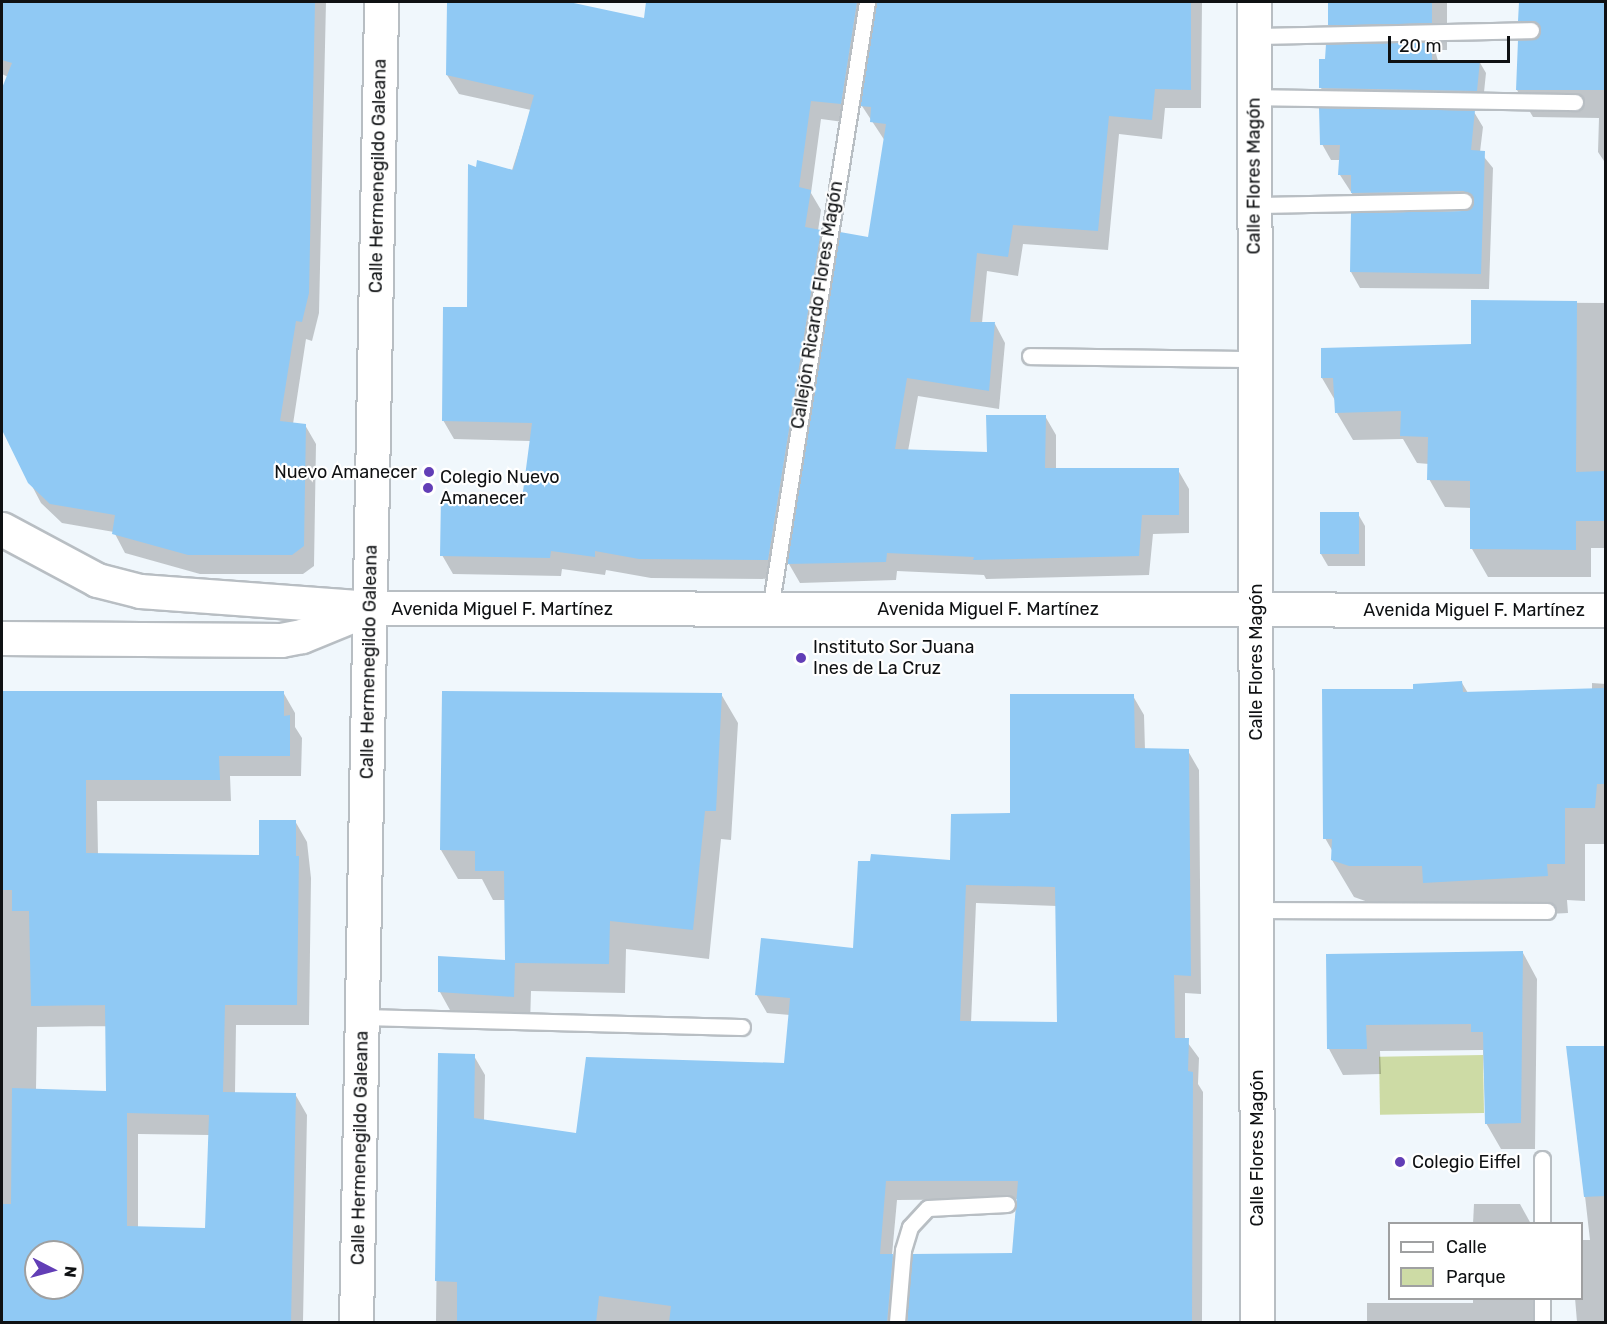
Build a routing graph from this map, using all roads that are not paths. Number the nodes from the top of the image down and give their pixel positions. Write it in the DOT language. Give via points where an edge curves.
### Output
graph roads {
  1 [pos="381,2"];
  2 [pos="867,2"];
  3 [pos="1254,2"];
  4 [pos="1531,30"];
  5 [pos="1254,36"];
  6 [pos="1254,97"];
  7 [pos="1575,102"];
  8 [pos="1464,201"];
  9 [pos="1255,205"];
  10 [pos="1030,356"];
  11 [pos="1255,359"];
  12 [pos="2,529"];
  13 [pos="370,608"];
  14 [pos="770,609"];
  15 [pos="1256,609"];
  16 [pos="1605,610"];
  17 [pos="2,638"];
  18 [pos="1257,910"];
  19 [pos="1547,911"];
  20 [pos="362,1017"];
  21 [pos="742,1027"];
  22 [pos="1542,1159"];
  23 [pos="1007,1204"];
  24 [pos="1542,1222"];
  25 [pos="1542,1300"];
  26 [pos="356,1323"];
  27 [pos="897,1323"];
  28 [pos="1257,1323"];
  29 [pos="1542,1323"];
  1 -- 13 [label="street, Calle Hermenegildo Galeana"];
  2 -- 14 [label="lane, Callejón Ricardo Flores Magón"];
  3 -- 5 [label="street, Calle Flores Magón"];
  4 -- 5 [label="lane"];
  5 -- 6 [label="street, Calle Flores Magón"];
  6 -- 7 [label="lane"];
  6 -- 9 [label="street, Calle Flores Magón"];
  8 -- 9 [label="lane"];
  9 -- 11 [label="street, Calle Flores Magón"];
  10 -- 11 [label="lane"];
  11 -- 15 [label="street, Calle Flores Magón"];
  12 -- 13 [label="street, Avenida Miguel F. Martínez" via="97,580 140,591"];
  13 -- 14 [label="street, Avenida Miguel F. Martínez"];
  13 -- 17 [label="street, Avenida Miguel F. Martínez" via="302,636 281,640"];
  13 -- 20 [label="street, Calle Hermenegildo Galeana"];
  14 -- 15 [label="street, Avenida Miguel F. Martínez"];
  15 -- 16 [label="street, Avenida Miguel F. Martínez"];
  15 -- 18 [label="street, Calle Flores Magón"];
  18 -- 19 [label="lane"];
  18 -- 28 [label="street, Calle Flores Magón"];
  20 -- 21 [label="lane"];
  20 -- 26 [label="street, Calle Hermenegildo Galeana"];
  22 -- 24 [label="lane"];
  23 -- 27 [label="lane" via="928,1208 910,1227 903,1250"];
  25 -- 29 [label="lane"];
}
